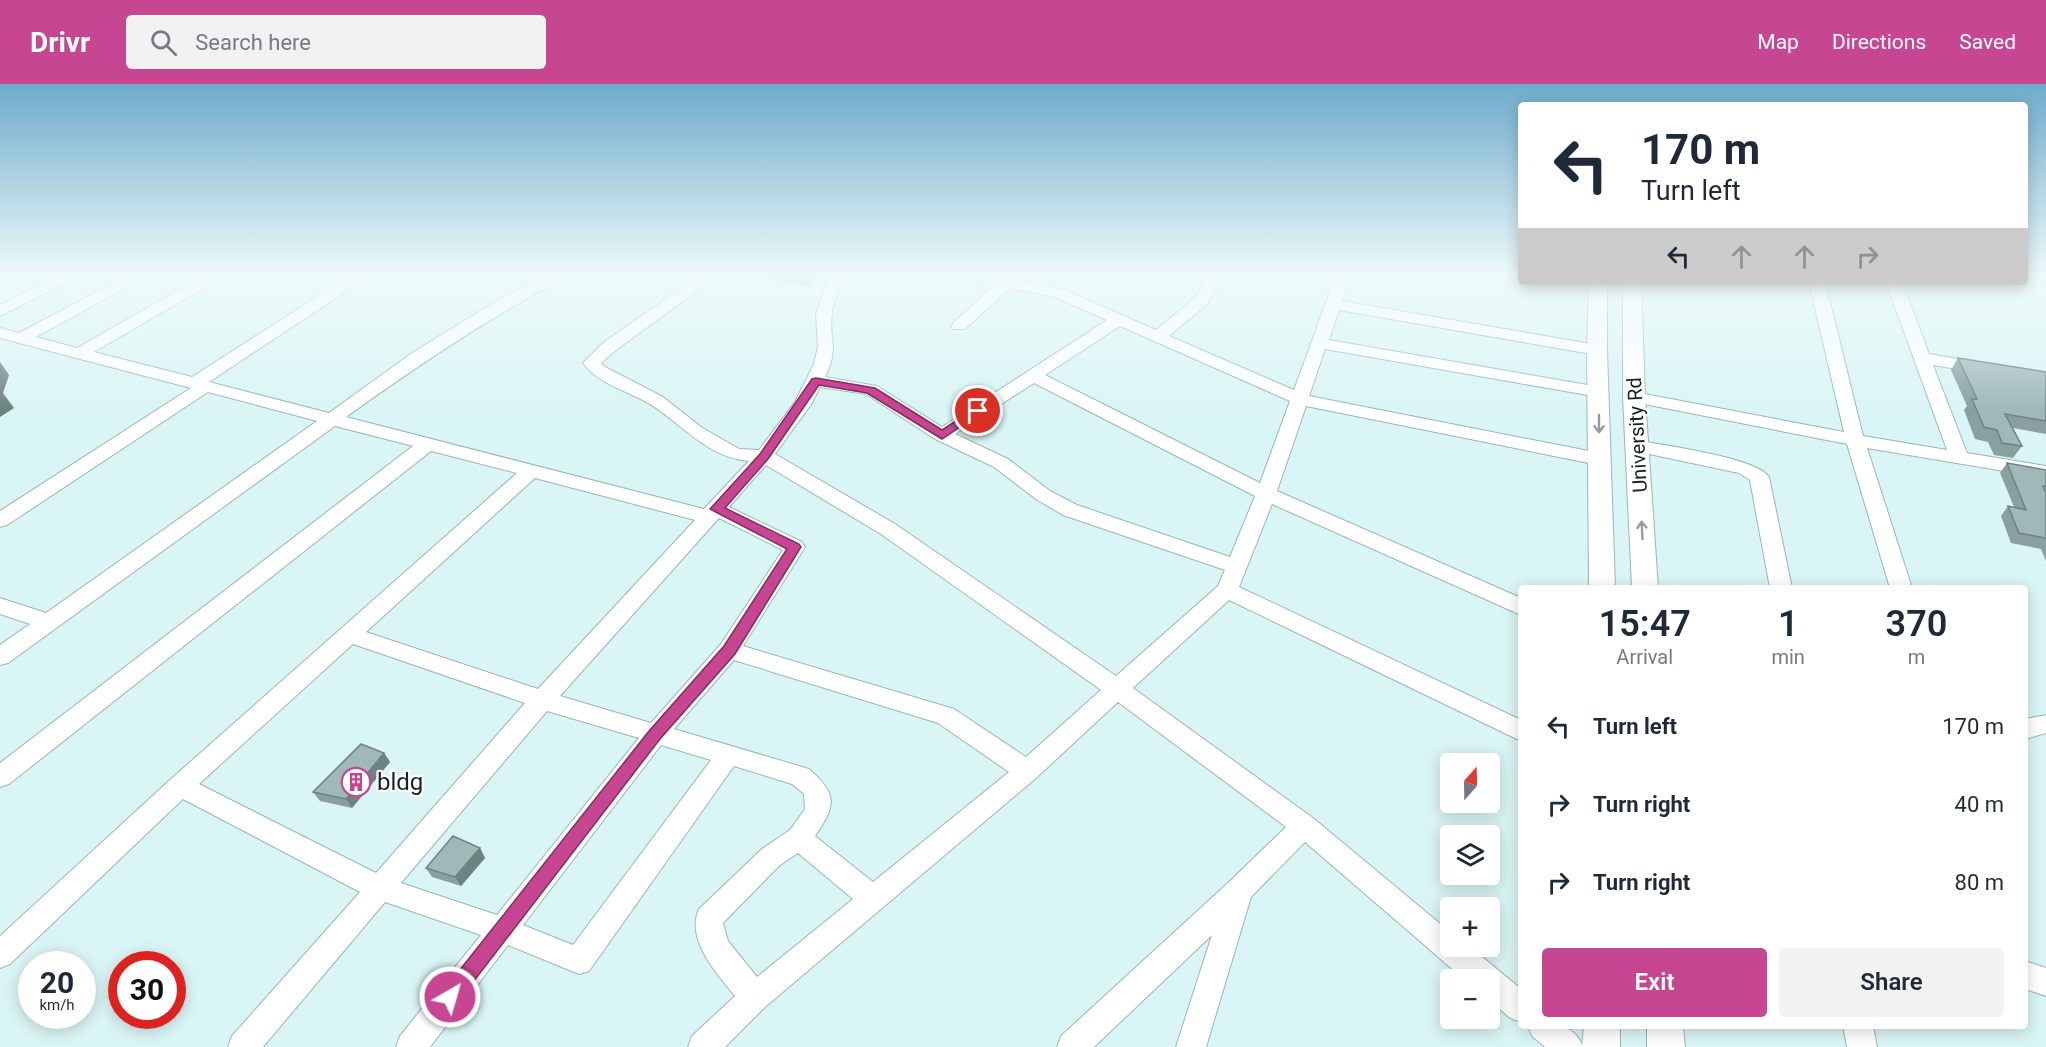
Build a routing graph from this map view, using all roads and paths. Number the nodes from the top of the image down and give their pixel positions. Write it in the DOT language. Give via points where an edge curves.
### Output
graph roads {
  1 [pos="56,320"];
  2 [pos="138,320"];
  3 [pos="295,320"];
  4 [pos="476,320"];
  5 [pos="646,320"];
  6 [pos="824,320"];
  7 [pos="966,320"];
  8 [pos="1120,320"];
  9 [pos="1178,320"];
  10 [pos="1328,320"];
  11 [pos="1424,320"];
  12 [pos="1597,320"];
  13 [pos="1633,320"];
  14 [pos="1826,320"];
  15 [pos="1908,320"];
  16 [pos="959,326"];
  17 [pos="0,333"];
  18 [pos="1159,336"];
  19 [pos="22,338"];
  20 [pos="1320,343"];
  21 [pos="1597,350"];
  22 [pos="80,353"];
  23 [pos="1923,358"];
  24 [pos="2001,371"];
  25 [pos="1033,376"];
  26 [pos="816,381"];
  27 [pos="200,385"];
  28 [pos="1599,392"];
  29 [pos="1634,397"];
  30 [pos="1300,399"];
  31 [pos="331,418"];
  32 [pos="942,435"];
  33 [pos="1855,440"];
  34 [pos="428,444"];
  35 [pos="1637,446"];
  36 [pos="764,456"];
  37 [pos="1959,457"];
  38 [pos="1599,459"];
  39 [pos="531,471"];
  40 [pos="2046,472"];
  41 [pos="1266,494"];
  42 [pos="713,513"];
  43 [pos="0,520"];
  44 [pos="1236,566"];
  45 [pos="1602,585"];
  46 [pos="1645,585"];
  47 [pos="1780,585"];
  48 [pos="1899,585"];
  49 [pos="1227,590"];
  50 [pos="0,606"];
  51 [pos="1518,607"];
  52 [pos="48,622"];
  53 [pos="348,634"];
  54 [pos="729,650"];
  55 [pos="0,657"];
  56 [pos="1118,689"];
  57 [pos="542,700"];
  58 [pos="2046,724"];
  59 [pos="2028,728"];
  60 [pos="1518,730"];
  61 [pos="655,735"];
  62 [pos="728,755"];
  63 [pos="1027,771"];
  64 [pos="0,777"];
  65 [pos="180,786"];
  66 [pos="1304,826"];
  67 [pos="798,838"];
  68 [pos="379,888"];
  69 [pos="1239,891"];
  70 [pos="873,898"];
  71 [pos="503,930"];
  72 [pos="0,955"];
  73 [pos="1475,969"];
  74 [pos="2028,976"];
  75 [pos="2046,982"];
  76 [pos="1500,990"];
  77 [pos="754,997"];
  78 [pos="1518,1005"];
  79 [pos="1547,1029"];
  80 [pos="1602,1029"];
  81 [pos="1665,1029"];
  82 [pos="1859,1029"];
  83 [pos="713,1045"];
  84 [pos="243,1047"];
  85 [pos="411,1047"];
  86 [pos="1074,1047"];
  87 [pos="1191,1047"];
  88 [pos="1568,1047"];
  89 [pos="1601,1047"];
  90 [pos="1666,1047"];
  91 [pos="1862,1047"];
  1 -- 19 [label="street"];
  2 -- 22 [label="street"];
  3 -- 27 [label="street"];
  4 -- 31 [label="street"];
  5 -- 36 [label="street" via="592,363 735,454"];
  6 -- 26 [label="street" via="826,347"];
  7 -- 16 [label="street"];
  8 -- 18 [label="street"];
  8 -- 25 [label="street"];
  9 -- 18 [label="street"];
  10 -- 20 [label="street"];
  11 -- 21 [label="street"];
  12 -- 21 [label="street, University Rd"];
  13 -- 29 [label="street, University Rd"];
  14 -- 33 [label="street"];
  15 -- 23 [label="street"];
  17 -- 19 [label="street"];
  18 -- 30 [label="street"];
  19 -- 22 [label="street"];
  20 -- 28 [label="street"];
  20 -- 30 [label="street"];
  21 -- 28 [label="street, University Rd"];
  22 -- 27 [label="street"];
  23 -- 24 [label="street"];
  23 -- 37 [label="street"];
  25 -- 32 [label="street"];
  25 -- 41 [label="street"];
  26 -- 32 [label="street" via="871,390"];
  26 -- 36 [label="street"];
  27 -- 31 [label="street"];
  27 -- 43 [label="street"];
  28 -- 29 [label="street"];
  28 -- 38 [label="street, University Rd, one-way"];
  29 -- 33 [label="street"];
  29 -- 35 [label="street, University Rd"];
  30 -- 38 [label="street"];
  30 -- 41 [label="street"];
  31 -- 34 [label="street"];
  31 -- 52 [label="street"];
  32 -- 44 [label="street" via="1001,463 1070,510"];
  33 -- 37 [label="street"];
  33 -- 48 [label="street"];
  34 -- 39 [label="street"];
  34 -- 64 [label="street"];
  46 -- 35 [label="street, University Rd, one-way"];
  35 -- 47 [label="street" via="1746,468 1759,477"];
  36 -- 42 [label="street"];
  36 -- 56 [label="street" via="888,529"];
  37 -- 40 [label="street"];
  38 -- 45 [label="street, University Rd"];
  39 -- 42 [label="street"];
  39 -- 53 [label="street"];
  41 -- 44 [label="street"];
  41 -- 51 [label="street"];
  42 -- 54 [label="street" via="795,547"];
  42 -- 57 [label="street"];
  44 -- 49 [label="street"];
  49 -- 56 [label="street"];
  49 -- 60 [label="street"];
  50 -- 52 [label="street"];
  52 -- 55 [label="street"];
  53 -- 57 [label="street"];
  53 -- 65 [label="street"];
  54 -- 61 [label="street"];
  54 -- 63 [label="street" via="946,716"];
  56 -- 63 [label="street"];
  56 -- 66 [label="street"];
  57 -- 61 [label="street"];
  57 -- 68 [label="street"];
  58 -- 59 [label="street"];
  61 -- 62 [label="street"];
  61 -- 71 [label="street"];
  62 -- 67 [label="street" via="800,776 816,790 818,811"];
  62 -- 71 [label="street" via="579,961"];
  63 -- 70 [label="street"];
  65 -- 68 [label="street"];
  65 -- 72 [label="street"];
  66 -- 69 [label="street"];
  66 -- 73 [label="street"];
  67 -- 70 [label="street"];
  67 -- 77 [label="street" via="771,857 709,918 708,930 714,944"];
  68 -- 71 [label="street"];
  68 -- 84 [label="street"];
  69 -- 86 [label="street"];
  69 -- 87 [label="street"];
  70 -- 77 [label="street"];
  71 -- 85 [label="street"];
  74 -- 75 [label="street"];
  76 -- 78 [label="street"];
  77 -- 83 [label="street"];
  79 -- 88 [label="street"];
  80 -- 89 [label="street"];
  81 -- 90 [label="street"];
  82 -- 91 [label="street"];
}
